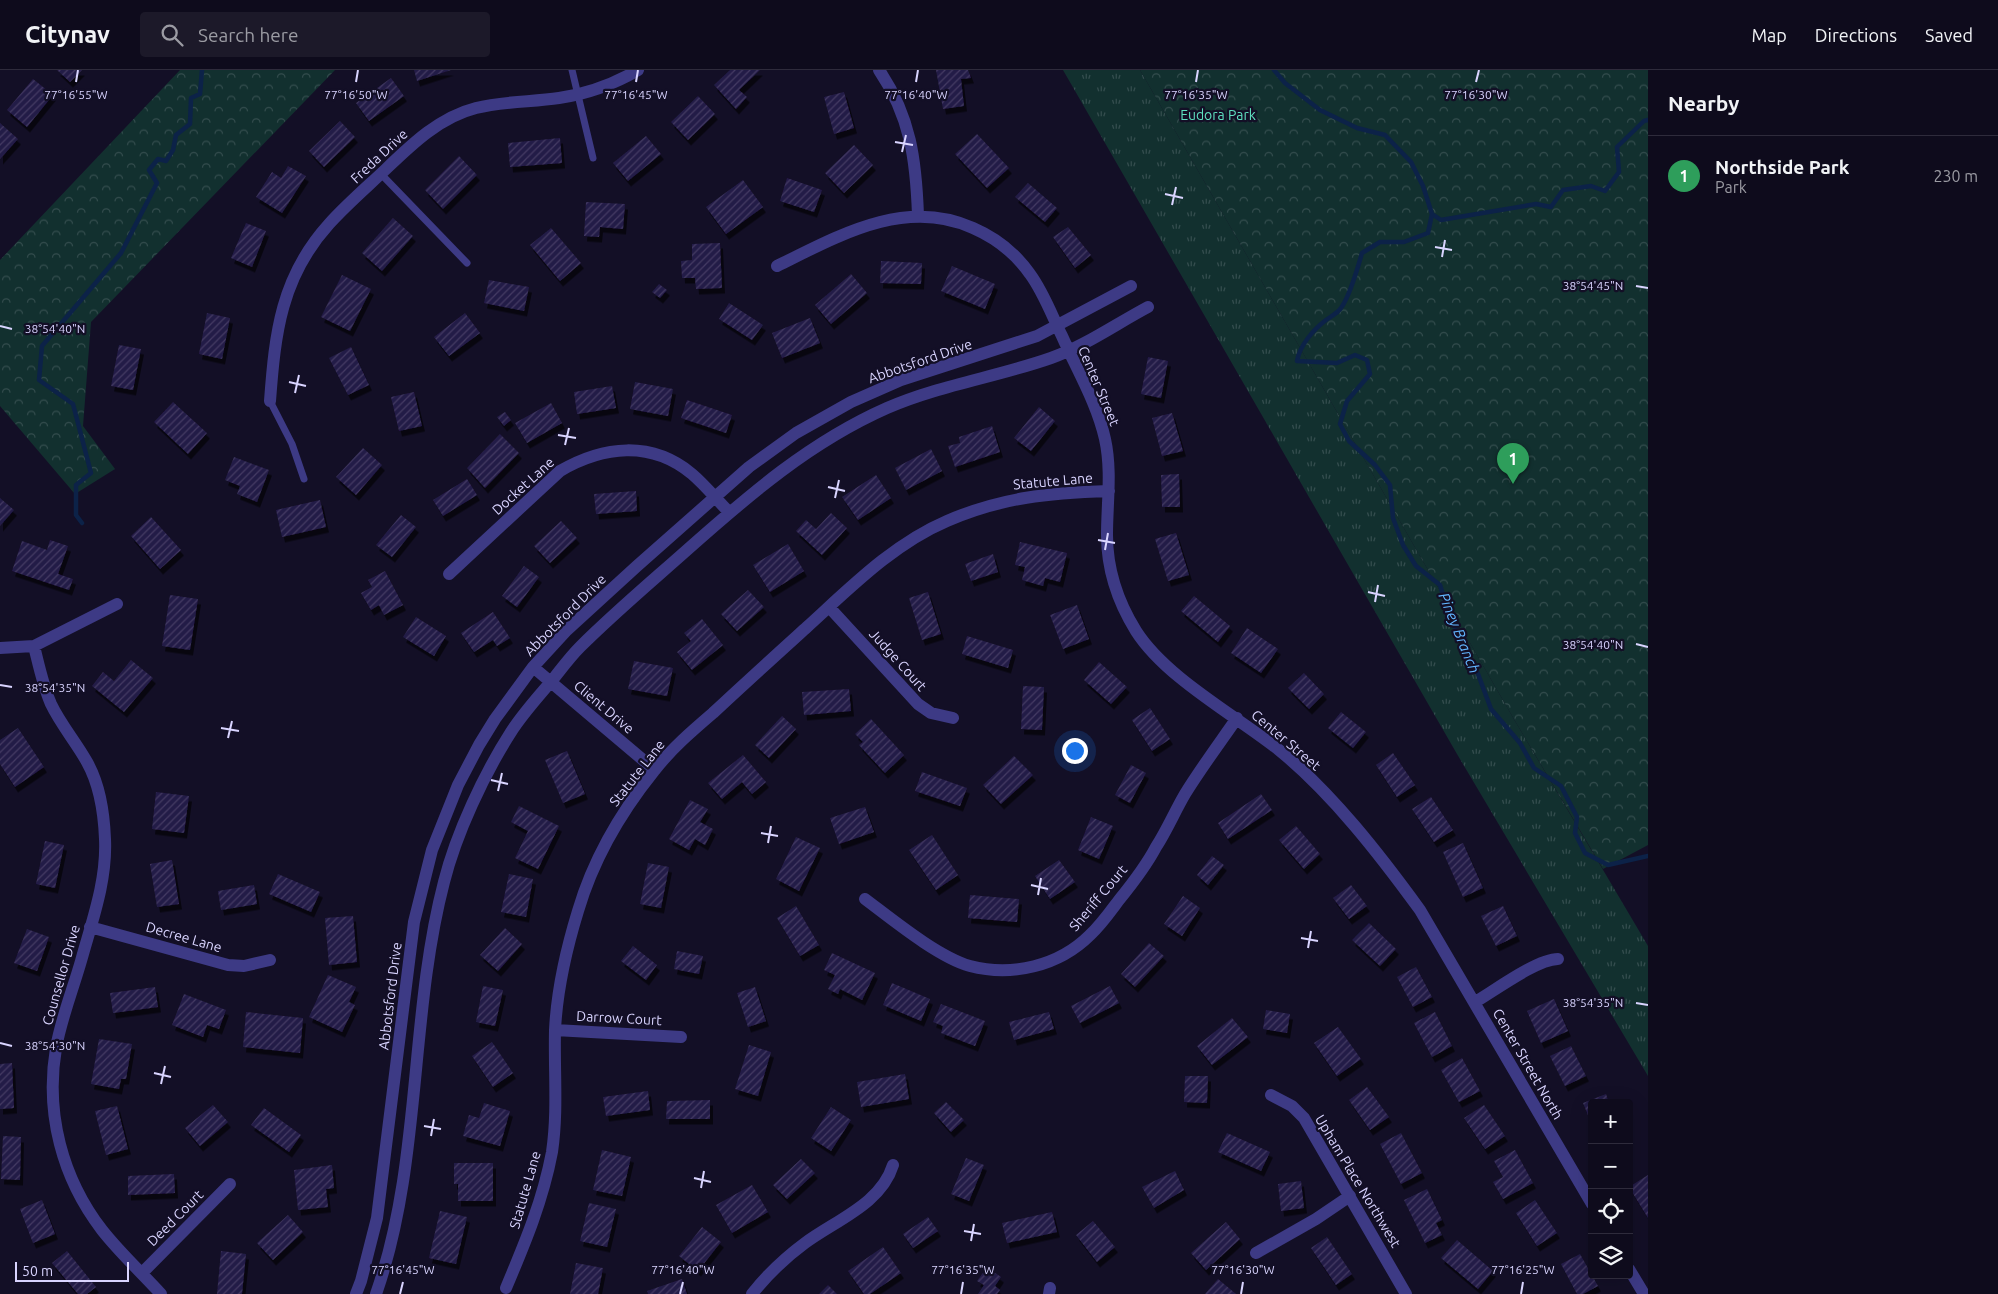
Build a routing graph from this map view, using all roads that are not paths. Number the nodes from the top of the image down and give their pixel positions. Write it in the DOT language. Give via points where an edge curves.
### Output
graph roads {
  1 [pos="572,70"];
  2 [pos="638,70"];
  3 [pos="879,70"];
  4 [pos="578,94"];
  5 [pos="593,158"];
  6 [pos="381,174"];
  7 [pos="918,215"];
  8 [pos="467,263"];
  9 [pos="777,266"];
  10 [pos="1131,286"];
  11 [pos="1148,306"];
  12 [pos="1057,327"];
  13 [pos="1068,351"];
  14 [pos="270,401"];
  15 [pos="304,479"];
  16 [pos="1109,491"];
  17 [pos="715,498"];
  18 [pos="729,512"];
  19 [pos="450,574"];
  20 [pos="116,604"];
  21 [pos="830,607"];
  22 [pos="34,646"];
  23 [pos="0,648"];
  24 [pos="534,667"];
  25 [pos="551,682"];
  26 [pos="953,718"];
  27 [pos="1236,718"];
  28 [pos="655,770"];
  29 [pos="865,899"];
  30 [pos="90,927"];
  31 [pos="1437,938"];
  32 [pos="1558,959"];
  33 [pos="270,960"];
  34 [pos="1475,1002"];
  35 [pos="556,1030"];
  36 [pos="681,1037"];
  37 [pos="1271,1094"];
  38 [pos="893,1165"];
  39 [pos="230,1184"];
  40 [pos="1350,1196"];
  41 [pos="1588,1197"];
  42 [pos="1256,1253"];
  43 [pos="142,1273"];
  44 [pos="1633,1276"];
  45 [pos="506,1288"];
  46 [pos="161,1294"];
  47 [pos="356,1294"];
  48 [pos="376,1294"];
  49 [pos="752,1294"];
  50 [pos="1406,1294"];
  51 [pos="1644,1294"];
  1 -- 4 [label="lane"];
  2 -- 4 [label="street, Freda Drive"];
  3 -- 7 [label="street" via="893,91 912,145"];
  4 -- 5 [label="lane"];
  4 -- 6 [label="street, Freda Drive" via="501,103 454,116 432,129"];
  6 -- 8 [label="lane"];
  6 -- 14 [label="street, Freda Drive" via="328,224 295,274 277,329"];
  7 -- 9 [label="street, Center Street" via="876,222"];
  7 -- 12 [label="street, Center Street" via="964,223 1004,247 1030,274"];
  10 -- 12 [label="street, Abbotsford Drive"];
  11 -- 13 [label="street"];
  12 -- 13 [label="street, Center Street"];
  12 -- 17 [label="street, Abbotsford Drive" via="901,380 851,402 796,433 749,467"];
  13 -- 16 [label="street, Center Street" via="1098,414 1109,465"];
  13 -- 18 [label="street" via="1033,364 922,394 887,408 802,455"];
  14 -- 15 [label="lane" via="292,444"];
  16 -- 21 [label="street, Statute Lane" via="1043,494 1008,500 945,522 914,538 885,559"];
  16 -- 27 [label="street, Center Street" via="1109,563 1125,612 1154,653 1175,673"];
  17 -- 18 [label="street, Docket Lane"];
  17 -- 19 [label="street, Docket Lane" via="691,474 656,454 635,450 596,454 560,471"];
  17 -- 24 [label="street, Abbotsford Drive" via="567,630"];
  18 -- 25 [label="street" via="608,620"];
  20 -- 22 [label="street"];
  21 -- 26 [label="street, Judge Court" via="918,704 931,713"];
  21 -- 28 [label="street, Statute Lane" via="680,743"];
  22 -- 23 [label="street"];
  22 -- 30 [label="street, Counsellor Drive" via="51,704 88,763 102,807 105,861"];
  24 -- 25 [label="street, Client Drive"];
  24 -- 47 [label="street, Abbotsford Drive" via="479,745 458,785 432,850 414,922 377,1218"];
  25 -- 28 [label="street, Client Drive"];
  25 -- 48 [label="street" via="499,752 478,793 444,879 430,949 402,1188 393,1236"];
  27 -- 29 [label="street, Sheriff Court" via="1132,884 1089,936 1054,960 1015,970 969,966 948,957"];
  27 -- 31 [label="street, Center Street" via="1280,752 1326,795 1394,873"];
  28 -- 35 [label="street, Statute Lane" via="630,802 593,870 566,951"];
  30 -- 33 [label="street, Decree Lane" via="228,965 244,966"];
  30 -- 43 [label="street, Counsellor Drive" via="56,1046 53,1105 57,1133 74,1186 87,1208 103,1231"];
  31 -- 34 [label="street, Center Street North"];
  32 -- 34 [label="street" via="1530,969"];
  34 -- 41 [label="street, Center Street North"];
  35 -- 36 [label="street, Darrow Court"];
  35 -- 45 [label="street, Statute Lane" via="556,1113 552,1150 545,1185"];
  37 -- 40 [label="street, Upham Place Northwest" via="1292,1106 1304,1118"];
  38 -- 49 [label="street" via="882,1188 871,1200 804,1244"];
  39 -- 43 [label="street, Deed Court"];
  40 -- 42 [label="street"];
  40 -- 50 [label="street, Upham Place Northwest"];
  43 -- 46 [label="street, Counsellor Drive"];
  44 -- 51 [label="street"];
}
